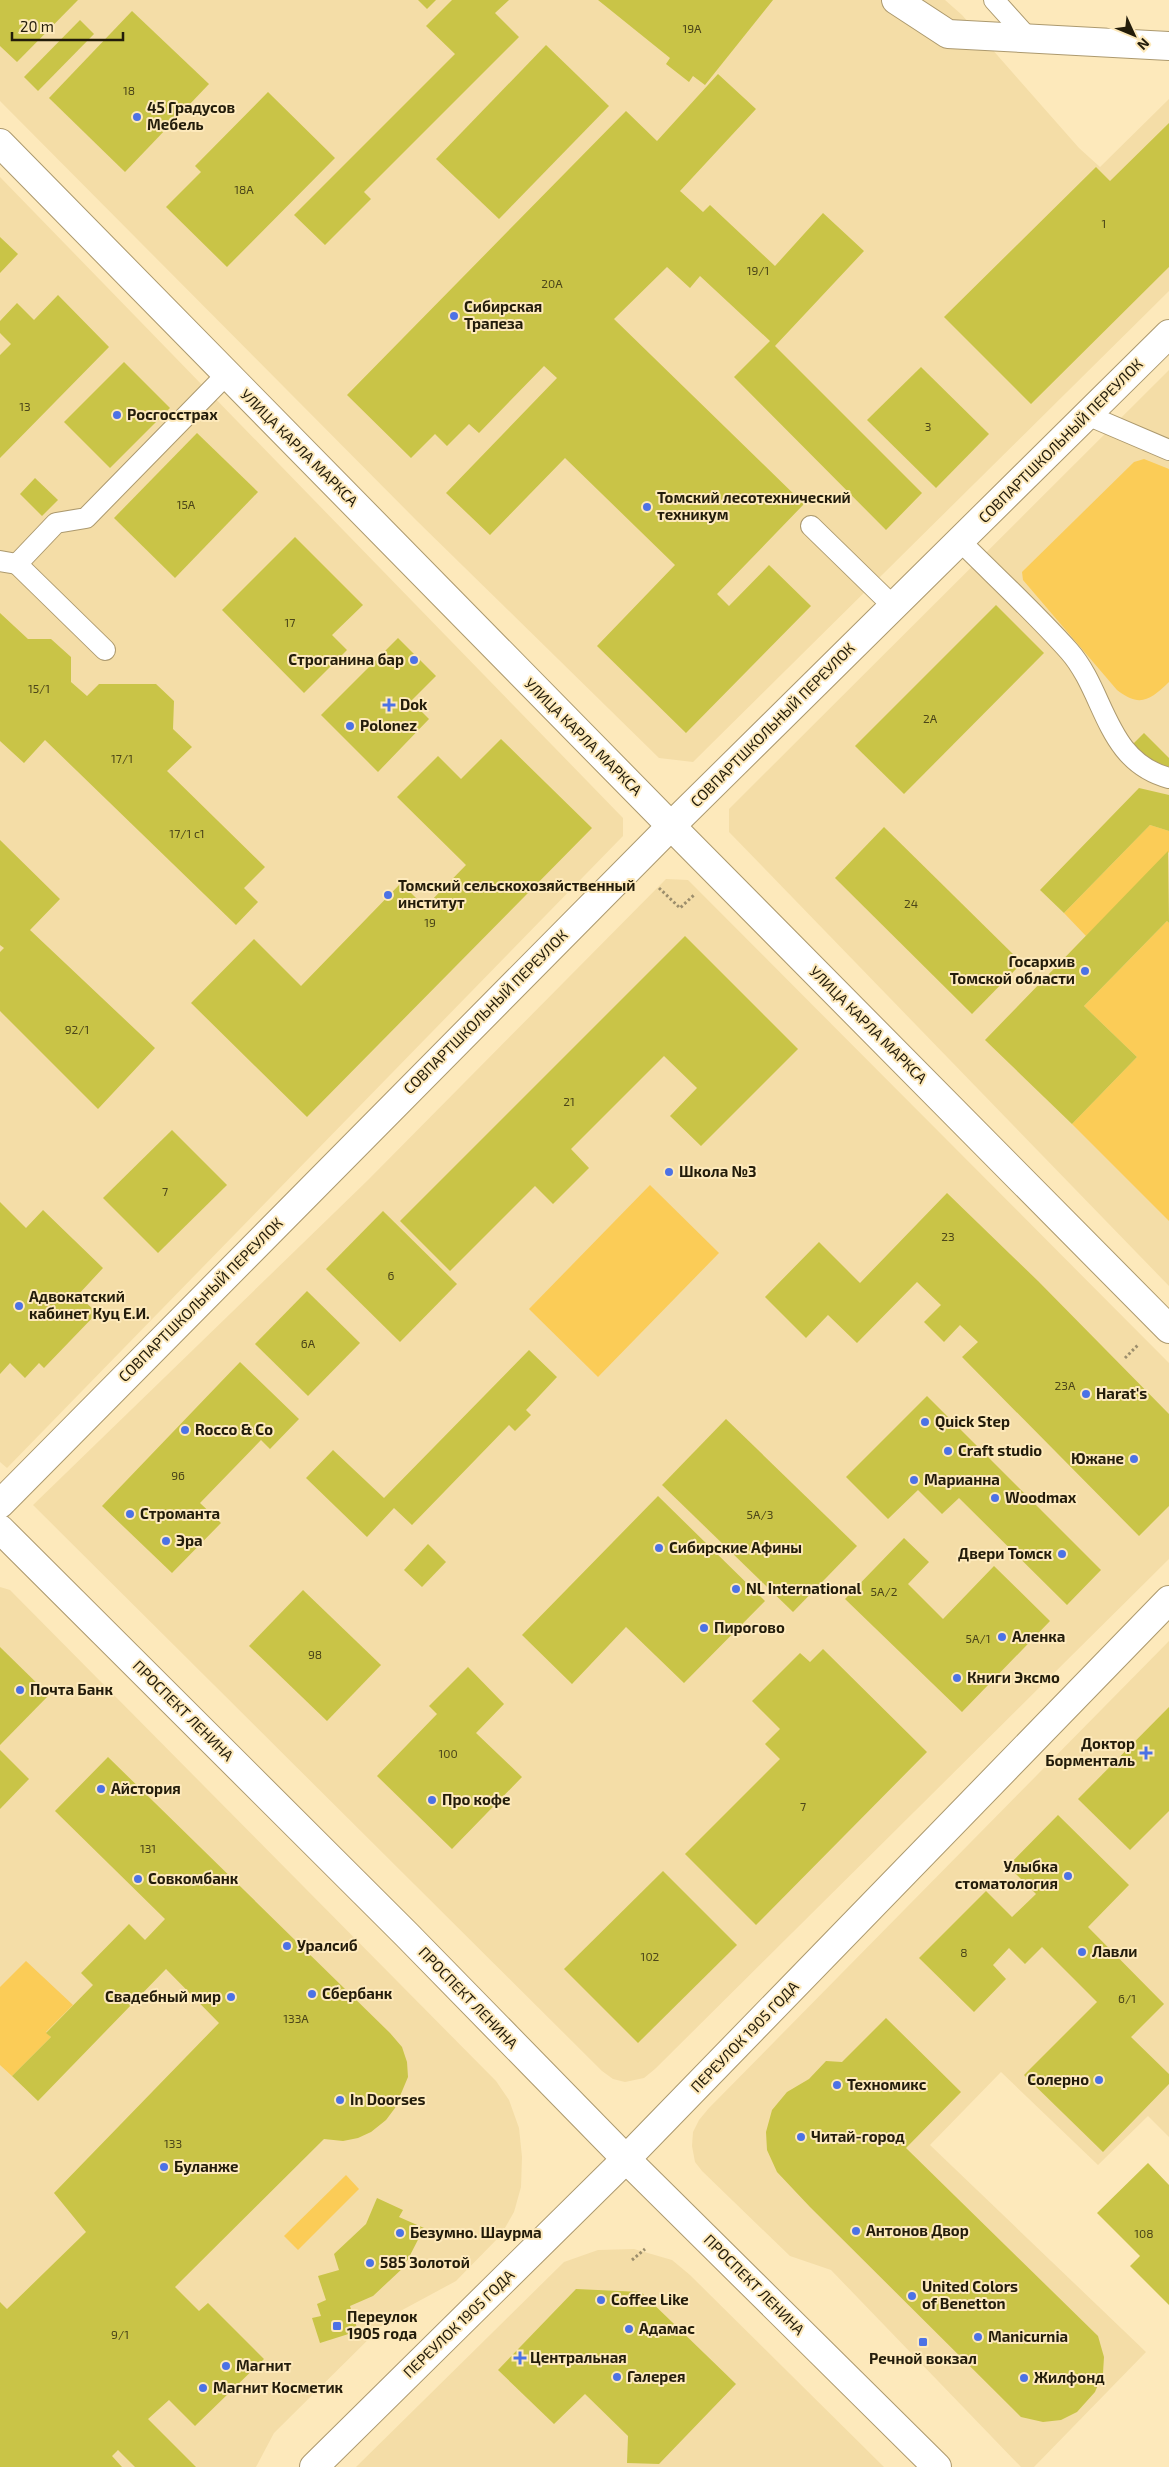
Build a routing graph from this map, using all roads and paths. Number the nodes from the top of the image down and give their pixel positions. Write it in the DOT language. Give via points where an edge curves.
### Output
graph roads {
  1 [pos="896,0"];
  2 [pos="994,0"];
  3 [pos="1030,40"];
  4 [pos="1169,46"];
  5 [pos="0,142"];
  6 [pos="1169,334"];
  7 [pos="227,374"];
  8 [pos="1087,415"];
  9 [pos="1169,450"];
  10 [pos="811,526"];
  11 [pos="960,541"];
  12 [pos="8,563"];
  13 [pos="893,606"];
  14 [pos="105,650"];
  15 [pos="1169,778"];
  16 [pos="671,826"];
  17 [pos="659,888"];
  18 [pos="698,891"];
  19 [pos="1157,1334"];
  20 [pos="1125,1358"];
  21 [pos="0,1504"];
  22 [pos="0,1528"];
  23 [pos="1169,1600"];
  24 [pos="626,2159"];
  25 [pos="645,2249"];
  26 [pos="632,2260"];
  27 [pos="314,2467"];
  28 [pos="937,2467"];
  1 -- 3 [label="street" via="948,34"];
  2 -- 3 [label="lane"];
  3 -- 4 [label="street"];
  5 -- 7 [label="street, УЛИЦА КАРЛА МАРКСА"];
  6 -- 8 [label="street, СОВПАРТШКОЛЬНЫЙ ПЕРЕУЛОК"];
  7 -- 12 [label="lane" via="86,518 56,523"];
  7 -- 16 [label="street, УЛИЦА КАРЛА МАРКСА"];
  8 -- 9 [label="lane"];
  8 -- 11 [label="street, СОВПАРТШКОЛЬНЫЙ ПЕРЕУЛОК"];
  10 -- 13 [label="lane"];
  11 -- 13 [label="street, СОВПАРТШКОЛЬНЫЙ ПЕРЕУЛОК"];
  11 -- 15 [label="lane" via="1070,653 1092,683 1102,714 1124,749 1144,766"];
  12 -- 14 [label="lane"];
  13 -- 16 [label="street, СОВПАРТШКОЛЬНЫЙ ПЕРЕУЛОК"];
  16 -- 19 [label="street, УЛИЦА КАРЛА МАРКСА"];
  16 -- 21 [label="street, СОВПАРТШКОЛЬНЫЙ ПЕРЕУЛОК"];
  17 -- 18 [label="path" via="680,908"];
  19 -- 20 [label="path"];
  22 -- 24 [label="street, ПРОСПЕКТ ЛЕНИНА"];
  23 -- 24 [label="street, ПЕРЕУЛОК 1905 ГОДА"];
  24 -- 27 [label="street, ПЕРЕУЛОК 1905 ГОДА"];
  24 -- 28 [label="street, ПРОСПЕКТ ЛЕНИНА"];
  25 -- 26 [label="path"];
}
